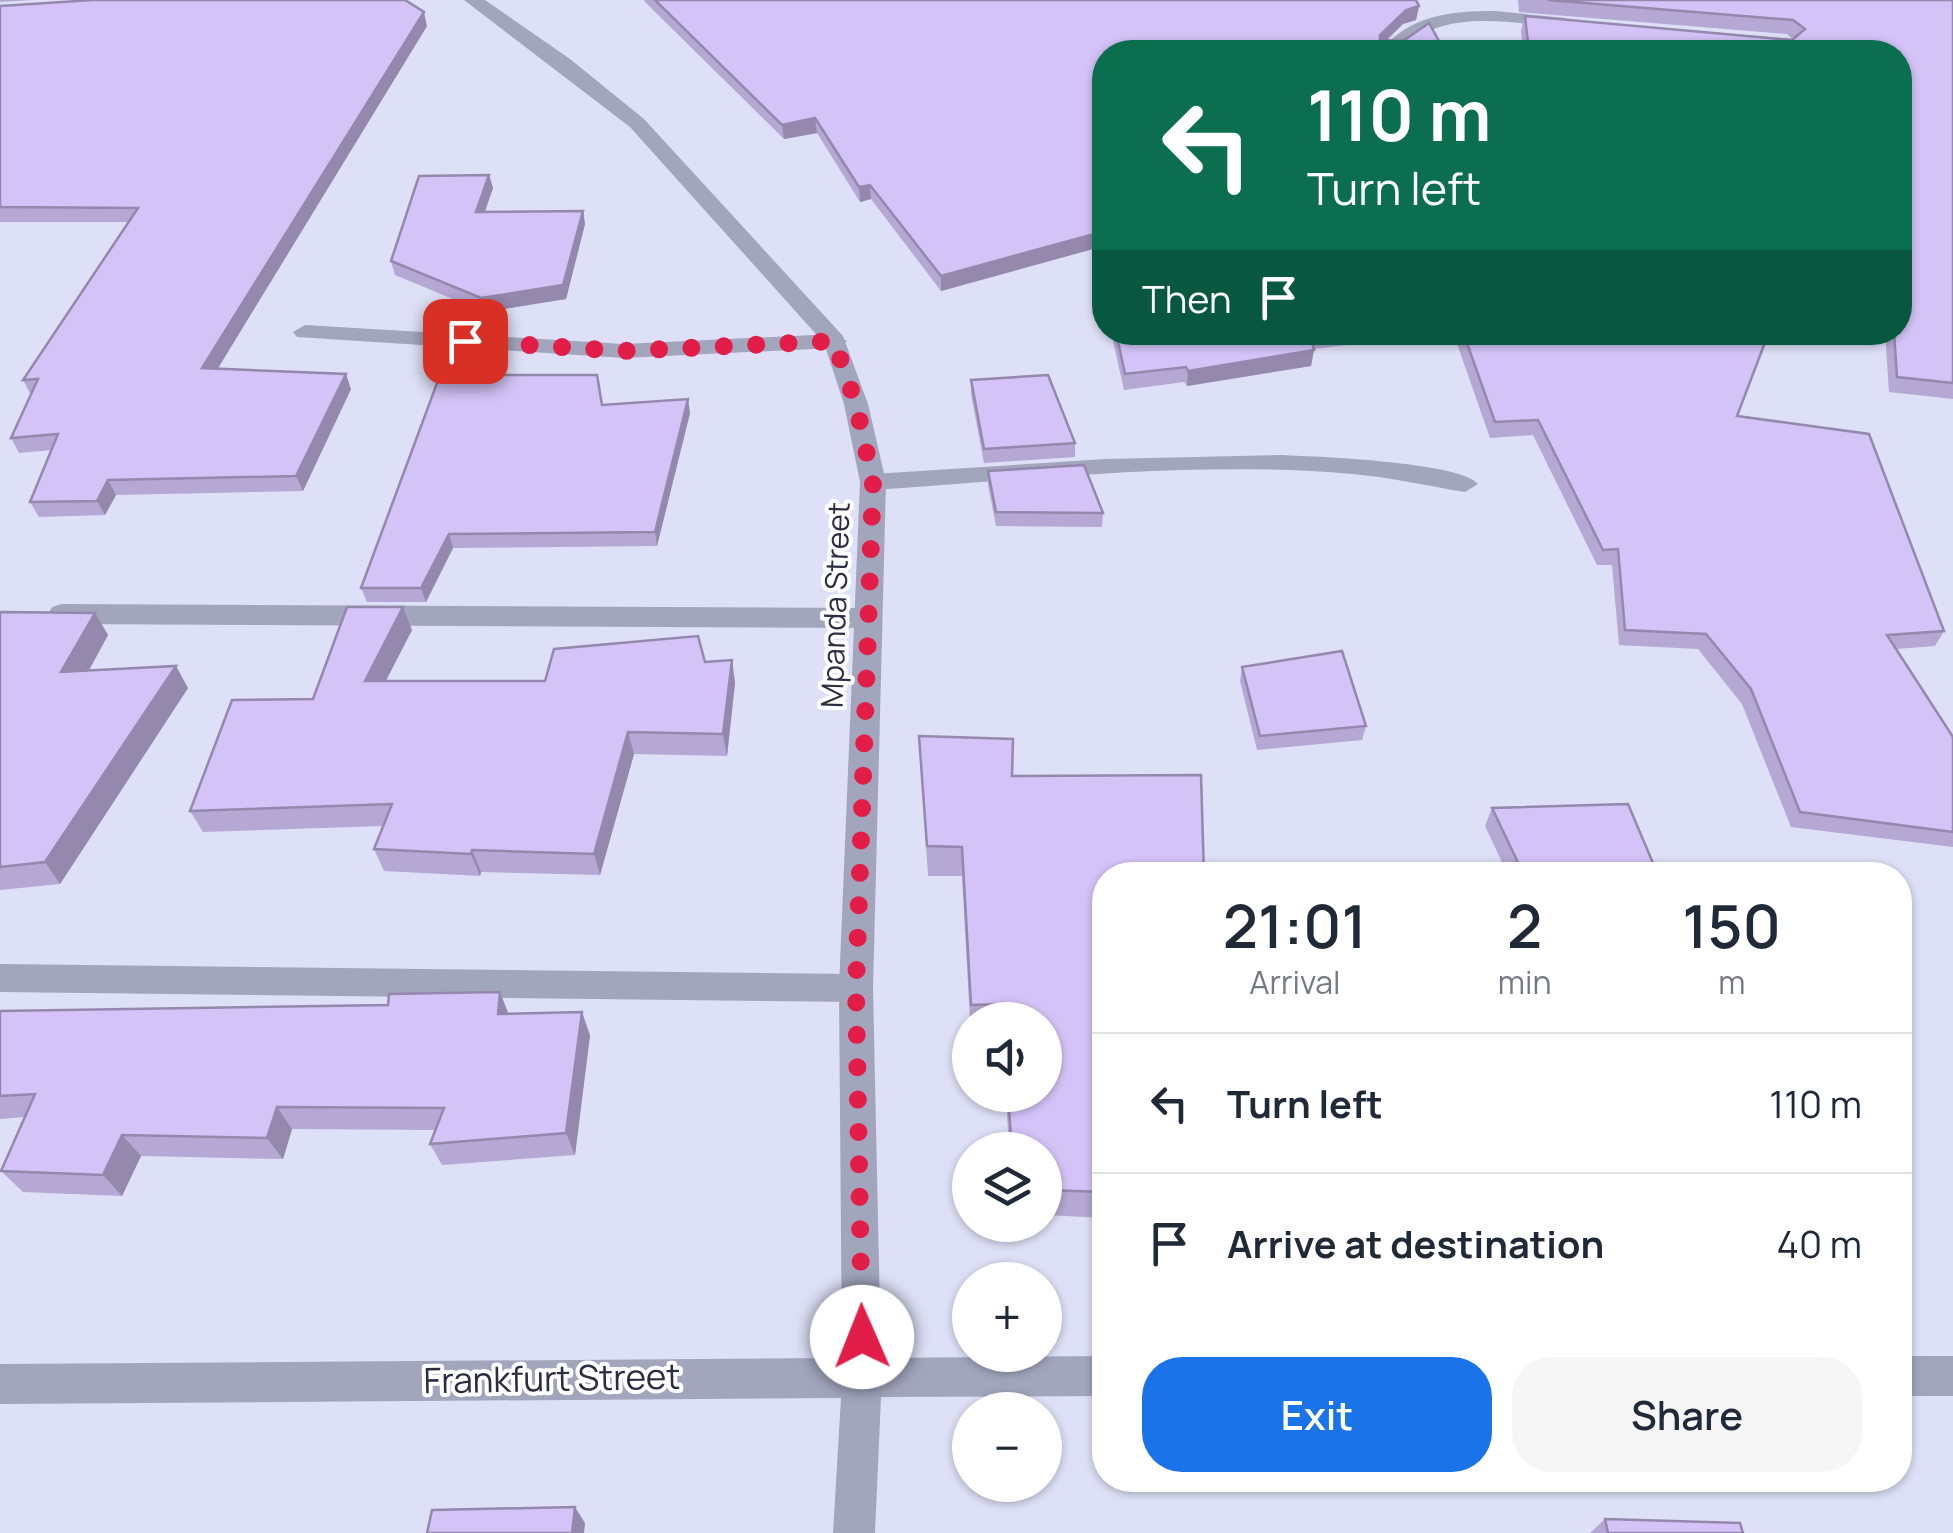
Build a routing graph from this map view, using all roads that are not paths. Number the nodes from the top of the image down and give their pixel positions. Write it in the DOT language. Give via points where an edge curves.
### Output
graph roads {
  1 [pos="474,0"];
  2 [pos="1469,8"];
  3 [pos="1590,25"];
  4 [pos="1397,40"];
  5 [pos="306,332"];
  6 [pos="834,341"];
  7 [pos="873,482"];
  8 [pos="1466,484"];
  9 [pos="62,614"];
  10 [pos="867,618"];
  11 [pos="0,978"];
  12 [pos="856,988"];
  13 [pos="862,1376"];
  14 [pos="1092,1376"];
  15 [pos="1912,1376"];
  16 [pos="1953,1376"];
  17 [pos="0,1384"];
  18 [pos="854,1533"];
  1 -- 6 [label="street, Mpanda Street" via="637,123"];
  2 -- 3 [label="street"];
  2 -- 4 [label="street"];
  5 -- 6 [label="street" via="624,351"];
  6 -- 7 [label="street, Mpanda Street"];
  7 -- 8 [label="street" via="1232,462 1342,465"];
  7 -- 10 [label="street, Mpanda Street"];
  9 -- 10 [label="street"];
  10 -- 12 [label="street, Mpanda Street"];
  11 -- 12 [label="street"];
  12 -- 13 [label="street, Mpanda Street"];
  13 -- 14 [label="street, Frankfurt Street"];
  13 -- 17 [label="street, Frankfurt Street"];
  13 -- 18 [label="street, Mpanda Street"];
  15 -- 16 [label="street"];
}
